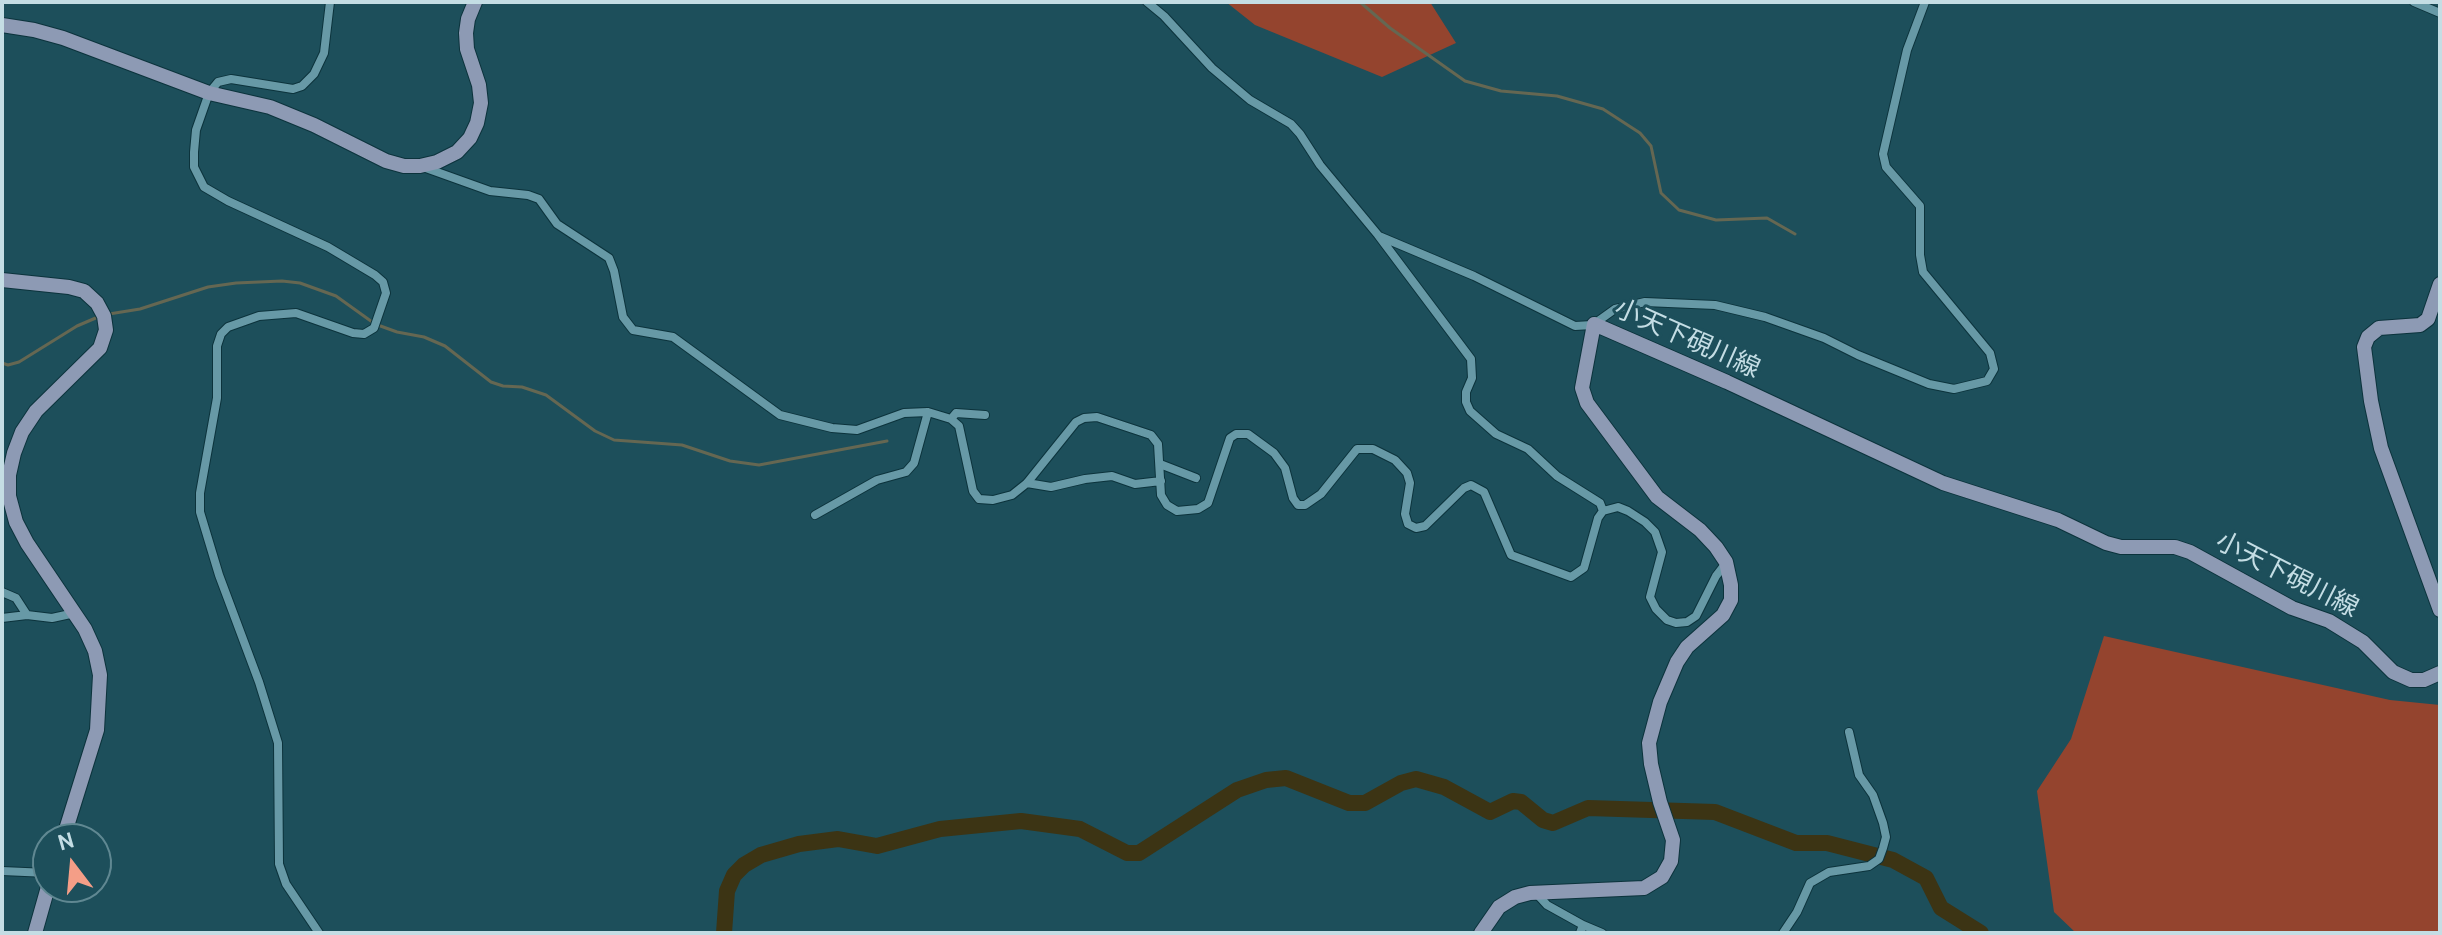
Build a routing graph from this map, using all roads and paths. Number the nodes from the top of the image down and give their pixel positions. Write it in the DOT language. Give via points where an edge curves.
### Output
graph roads {
  1 [pos="330,2"];
  2 [pos="475,2"];
  3 [pos="1147,2"];
  4 [pos="1925,2"];
  5 [pos="2414,2"];
  6 [pos="2440,13"];
  7 [pos="2,25"];
  8 [pos="209,93"];
  9 [pos="420,166"];
  10 [pos="1378,235"];
  11 [pos="2,280"];
  12 [pos="2440,284"];
  13 [pos="1593,325"];
  14 [pos="928,412"];
  15 [pos="985,415"];
  16 [pos="951,419"];
  17 [pos="1160,464"];
  18 [pos="1196,478"];
  19 [pos="1161,481"];
  20 [pos="1027,483"];
  21 [pos="1603,511"];
  22 [pos="815,515"];
  23 [pos="1726,562"];
  24 [pos="2,592"];
  25 [pos="2440,610"];
  26 [pos="75,613"];
  27 [pos="27,615"];
  28 [pos="2,618"];
  29 [pos="2440,673"];
  30 [pos="1849,732"];
  31 [pos="68,823"];
  32 [pos="2,871"];
  33 [pos="32,872"];
  34 [pos="1535,893"];
  35 [pos="43,903"];
  36 [pos="1582,929"];
  37 [pos="35,933"];
  38 [pos="319,933"];
  39 [pos="1481,933"];
  40 [pos="1602,933"];
  41 [pos="1783,933"];
  1 -- 8 [label="street" via="324,53 302,86 231,79 218,82"];
  2 -- 9 [label="main road" via="466,33 479,85 477,123 457,152"];
  3 -- 10 [label="street" via="1212,68 1250,100 1291,124"];
  4 -- 13 [label="street" via="1907,50 1883,154 1886,167 1920,206 1923,272 1990,353 1994,369 1987,381 1954,389 1929,384 1824,338 1715,305 1645,302 1615,309"];
  5 -- 6 [label="street"];
  7 -- 8 [label="main road" via="63,38"];
  8 -- 9 [label="main road" via="289,113 386,161"];
  8 -- 38 [label="street" via="194,152 194,167 204,187 328,247 383,282 386,293 374,328 364,334 296,313 259,316 221,334 217,398 200,493 200,512 219,575 278,743 279,864"];
  9 -- 14 [label="street" via="490,191 539,199 557,224 609,258 623,317 633,330 673,337 780,415 857,430 904,413"];
  10 -- 13 [label="street" via="1575,326"];
  10 -- 21 [label="street" via="1471,359 1466,392 1470,411 1600,503"];
  11 -- 26 [label="main road" via="84,291 97,303 106,330 100,348 36,411 22,432 9,475 16,522"];
  12 -- 25 [label="main road" via="2428,319 2420,325 2379,328 2364,347 2381,448"];
  13 -- 23 [label="main road, 小天下硯川線" via="1582,388 1587,403 1657,497 1700,530"];
  13 -- 29 [label="main road, 小天下硯川線" via="1943,483 2058,520 2106,543 2190,552 2292,608 2329,621 2363,642 2393,672 2411,680"];
  14 -- 16 [label="street"];
  14 -- 22 [label="street" via="914,463 906,472 877,480"];
  15 -- 16 [label="street" via="956,413"];
  16 -- 20 [label="street" via="959,426 979,499 1012,495"];
  17 -- 18 [label="street"];
  17 -- 19 [label="street"];
  17 -- 20 [label="street" via="1158,444 1151,435 1097,417 1084,418"];
  19 -- 20 [label="street" via="1135,484 1112,476 1051,487"];
  19 -- 21 [label="street" via="1167,505 1177,511 1198,509 1214,491 1230,438 1248,434 1274,453 1285,468 1293,498 1305,505 1321,494 1357,449 1373,449 1407,473 1408,524 1425,526 1471,485 1484,492 1511,555 1571,577 1584,568"];
  21 -- 23 [label="street" via="1628,511 1655,532 1662,552 1650,597 1667,620 1687,622 1696,616"];
  23 -- 34 [label="main road" via="1731,600 1677,662 1649,743 1673,840 1671,861 1662,877 1644,888"];
  24 -- 27 [label="street" via="16,598"];
  26 -- 27 [label="street" via="52,618"];
  26 -- 31 [label="main road" via="95,651 101,704"];
  27 -- 28 [label="street"];
  30 -- 41 [label="street" via="1859,775 1883,823 1886,837 1880,856 1862,869 1816,877"];
  32 -- 33 [label="street"];
  34 -- 36 [label="street"];
  34 -- 39 [label="main road" via="1499,907"];
  35 -- 37 [label="main road"];
  36 -- 40 [label="street"];
}
